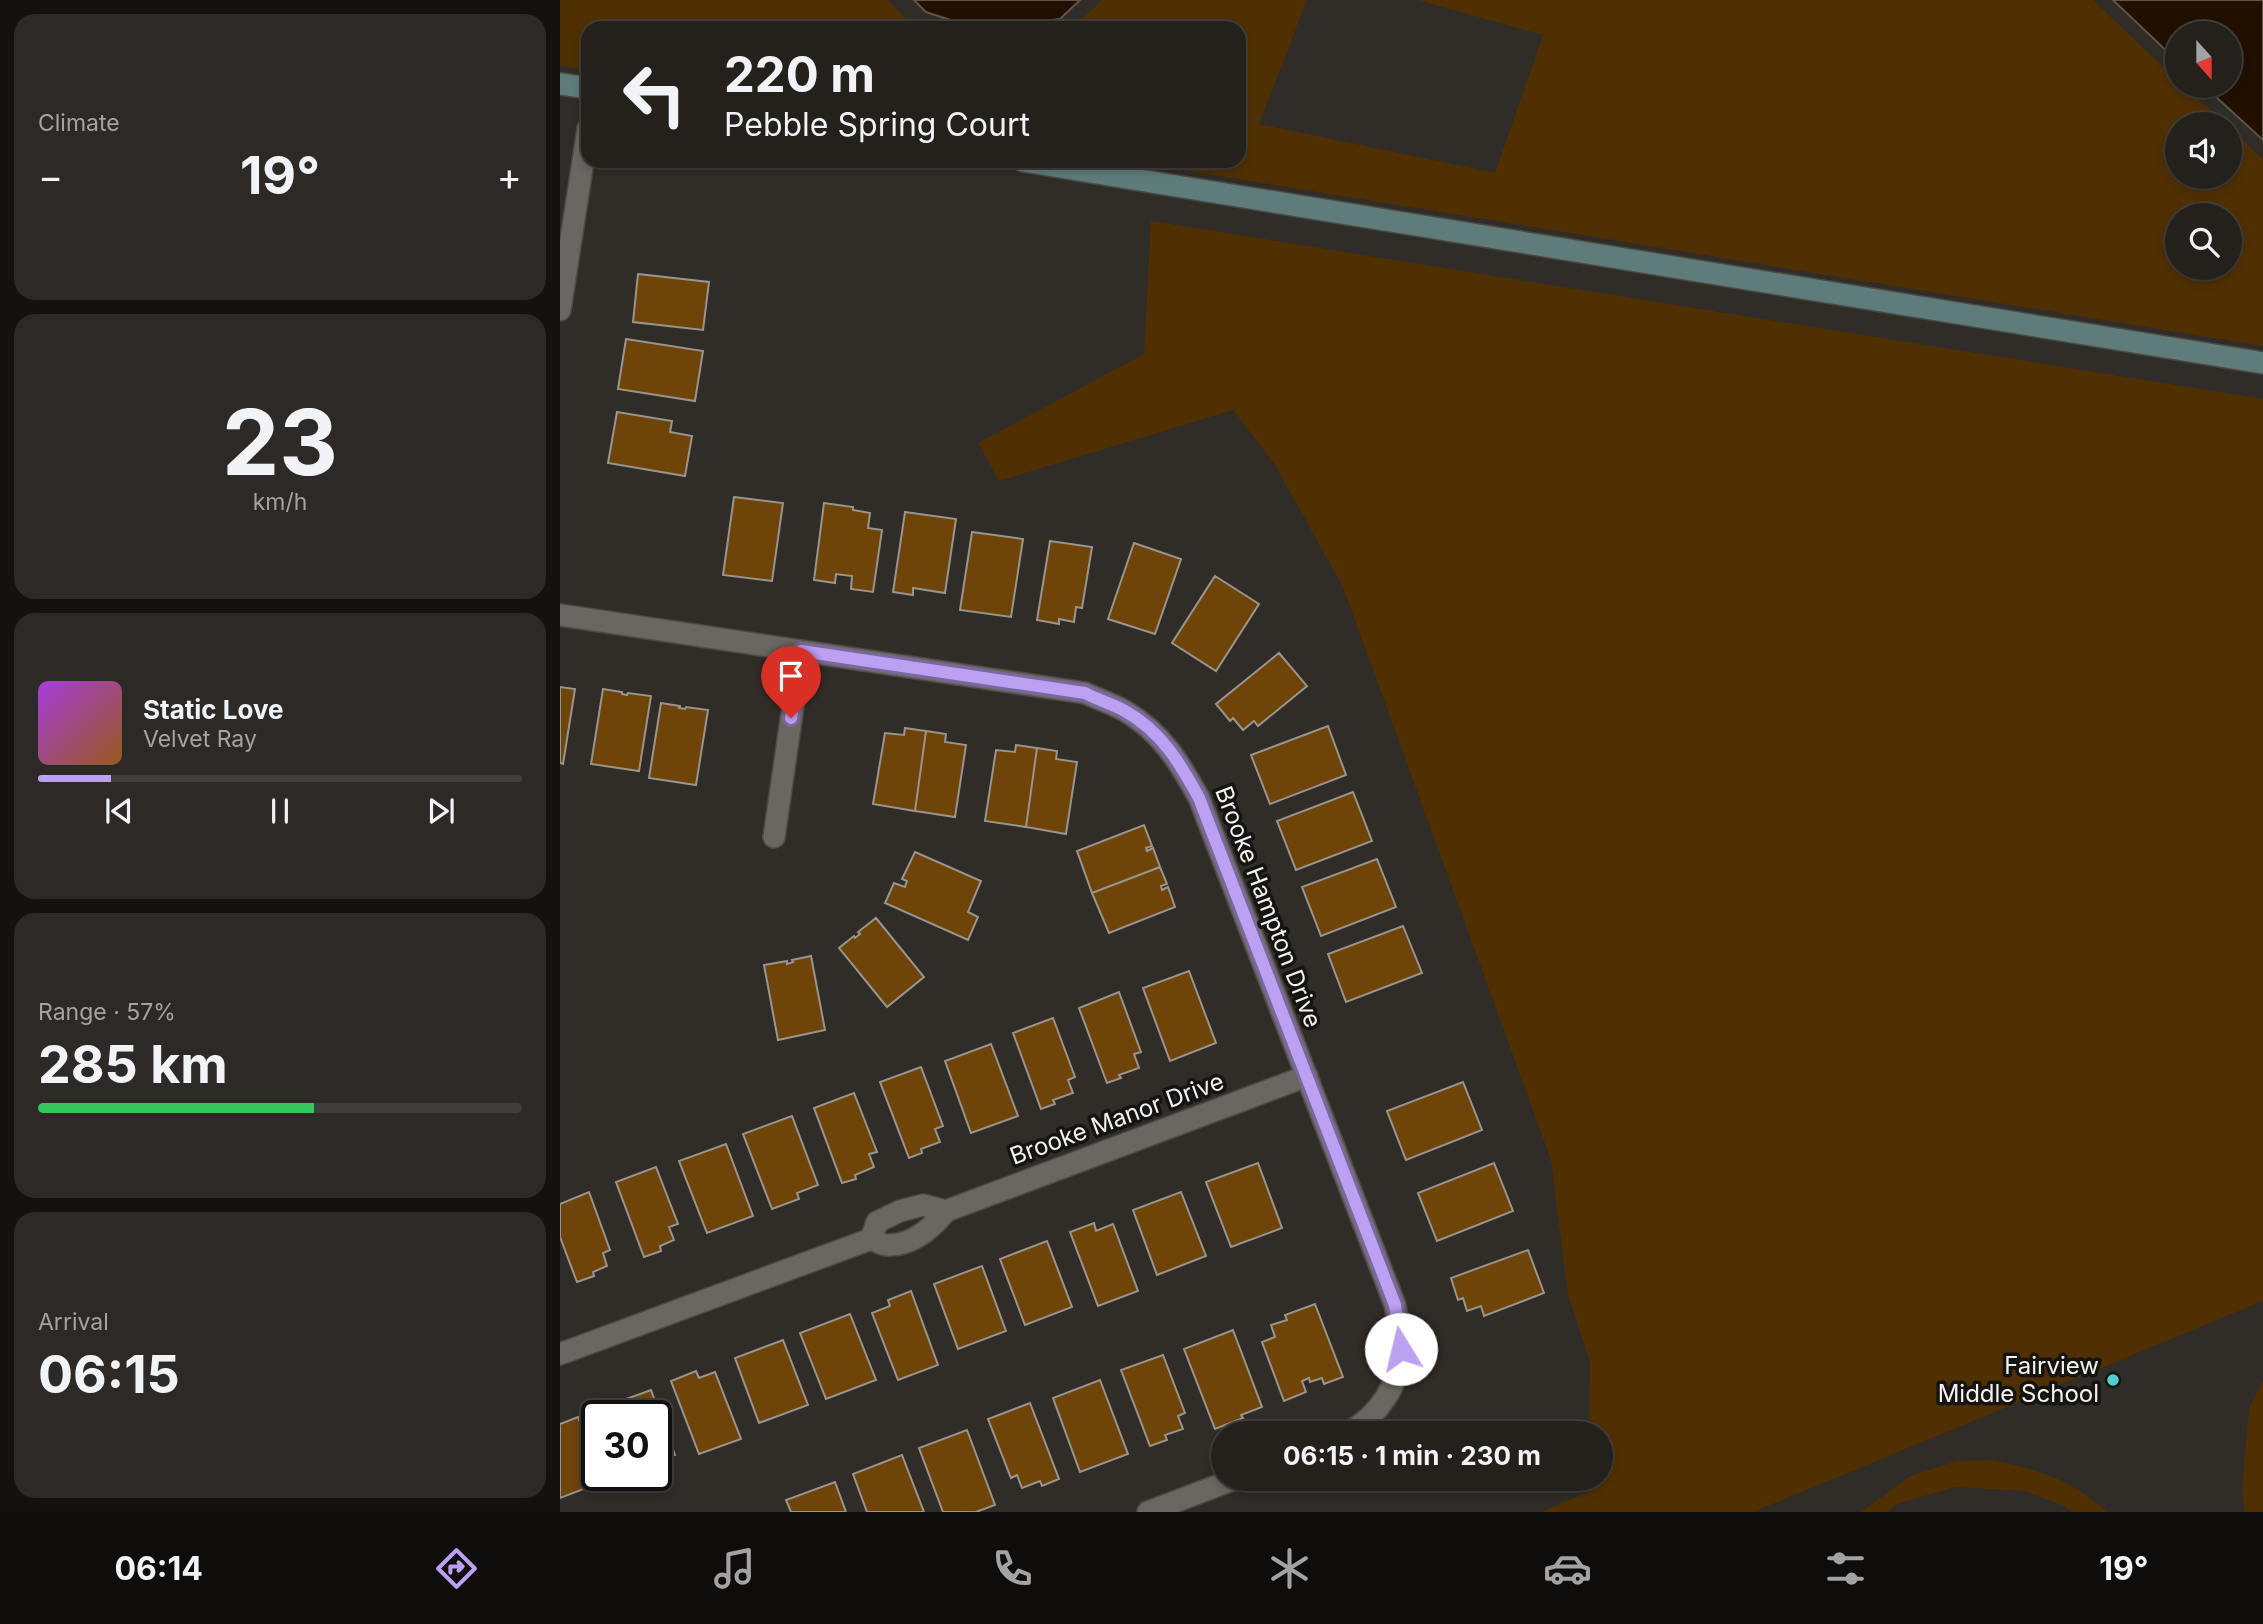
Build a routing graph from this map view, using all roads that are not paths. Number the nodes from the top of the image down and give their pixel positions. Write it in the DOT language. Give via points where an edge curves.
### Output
graph roads {
  1 [pos="560,84"];
  2 [pos="581,87"];
  3 [pos="582,168"];
  4 [pos="1066,168"];
  5 [pos="560,310"];
  6 [pos="2263,363"];
  7 [pos="560,615"];
  8 [pos="801,651"];
  9 [pos="774,837"];
  10 [pos="1307,1076"];
  11 [pos="946,1211"];
  12 [pos="871,1239"];
  13 [pos="560,1354"];
  14 [pos="1366,1421"];
  15 [pos="1211,1488"];
  16 [pos="1148,1512"];
  1 -- 2 [label="street"];
  3 -- 5 [label="street"];
  4 -- 6 [label="street"];
  7 -- 8 [label="street, Brooke Hampton Drive"];
  8 -- 9 [label="street"];
  8 -- 10 [label="street, Brooke Hampton Drive" via="1085,693 1126,712 1159,736 1199,798"];
  10 -- 11 [label="street, Brooke Manor Drive"];
  10 -- 14 [label="street, Brooke Hampton Drive" via="1395,1305 1401,1349 1395,1378 1385,1402"];
  11 -- 12 [label="street, Brooke Manor Drive" via="932,1228 911,1240 886,1245"];
  11 -- 12 [label="street, Brooke Manor Drive" via="923,1205 900,1210 877,1222"];
  12 -- 13 [label="street, Brooke Manor Drive"];
  15 -- 16 [label="street"];
}
